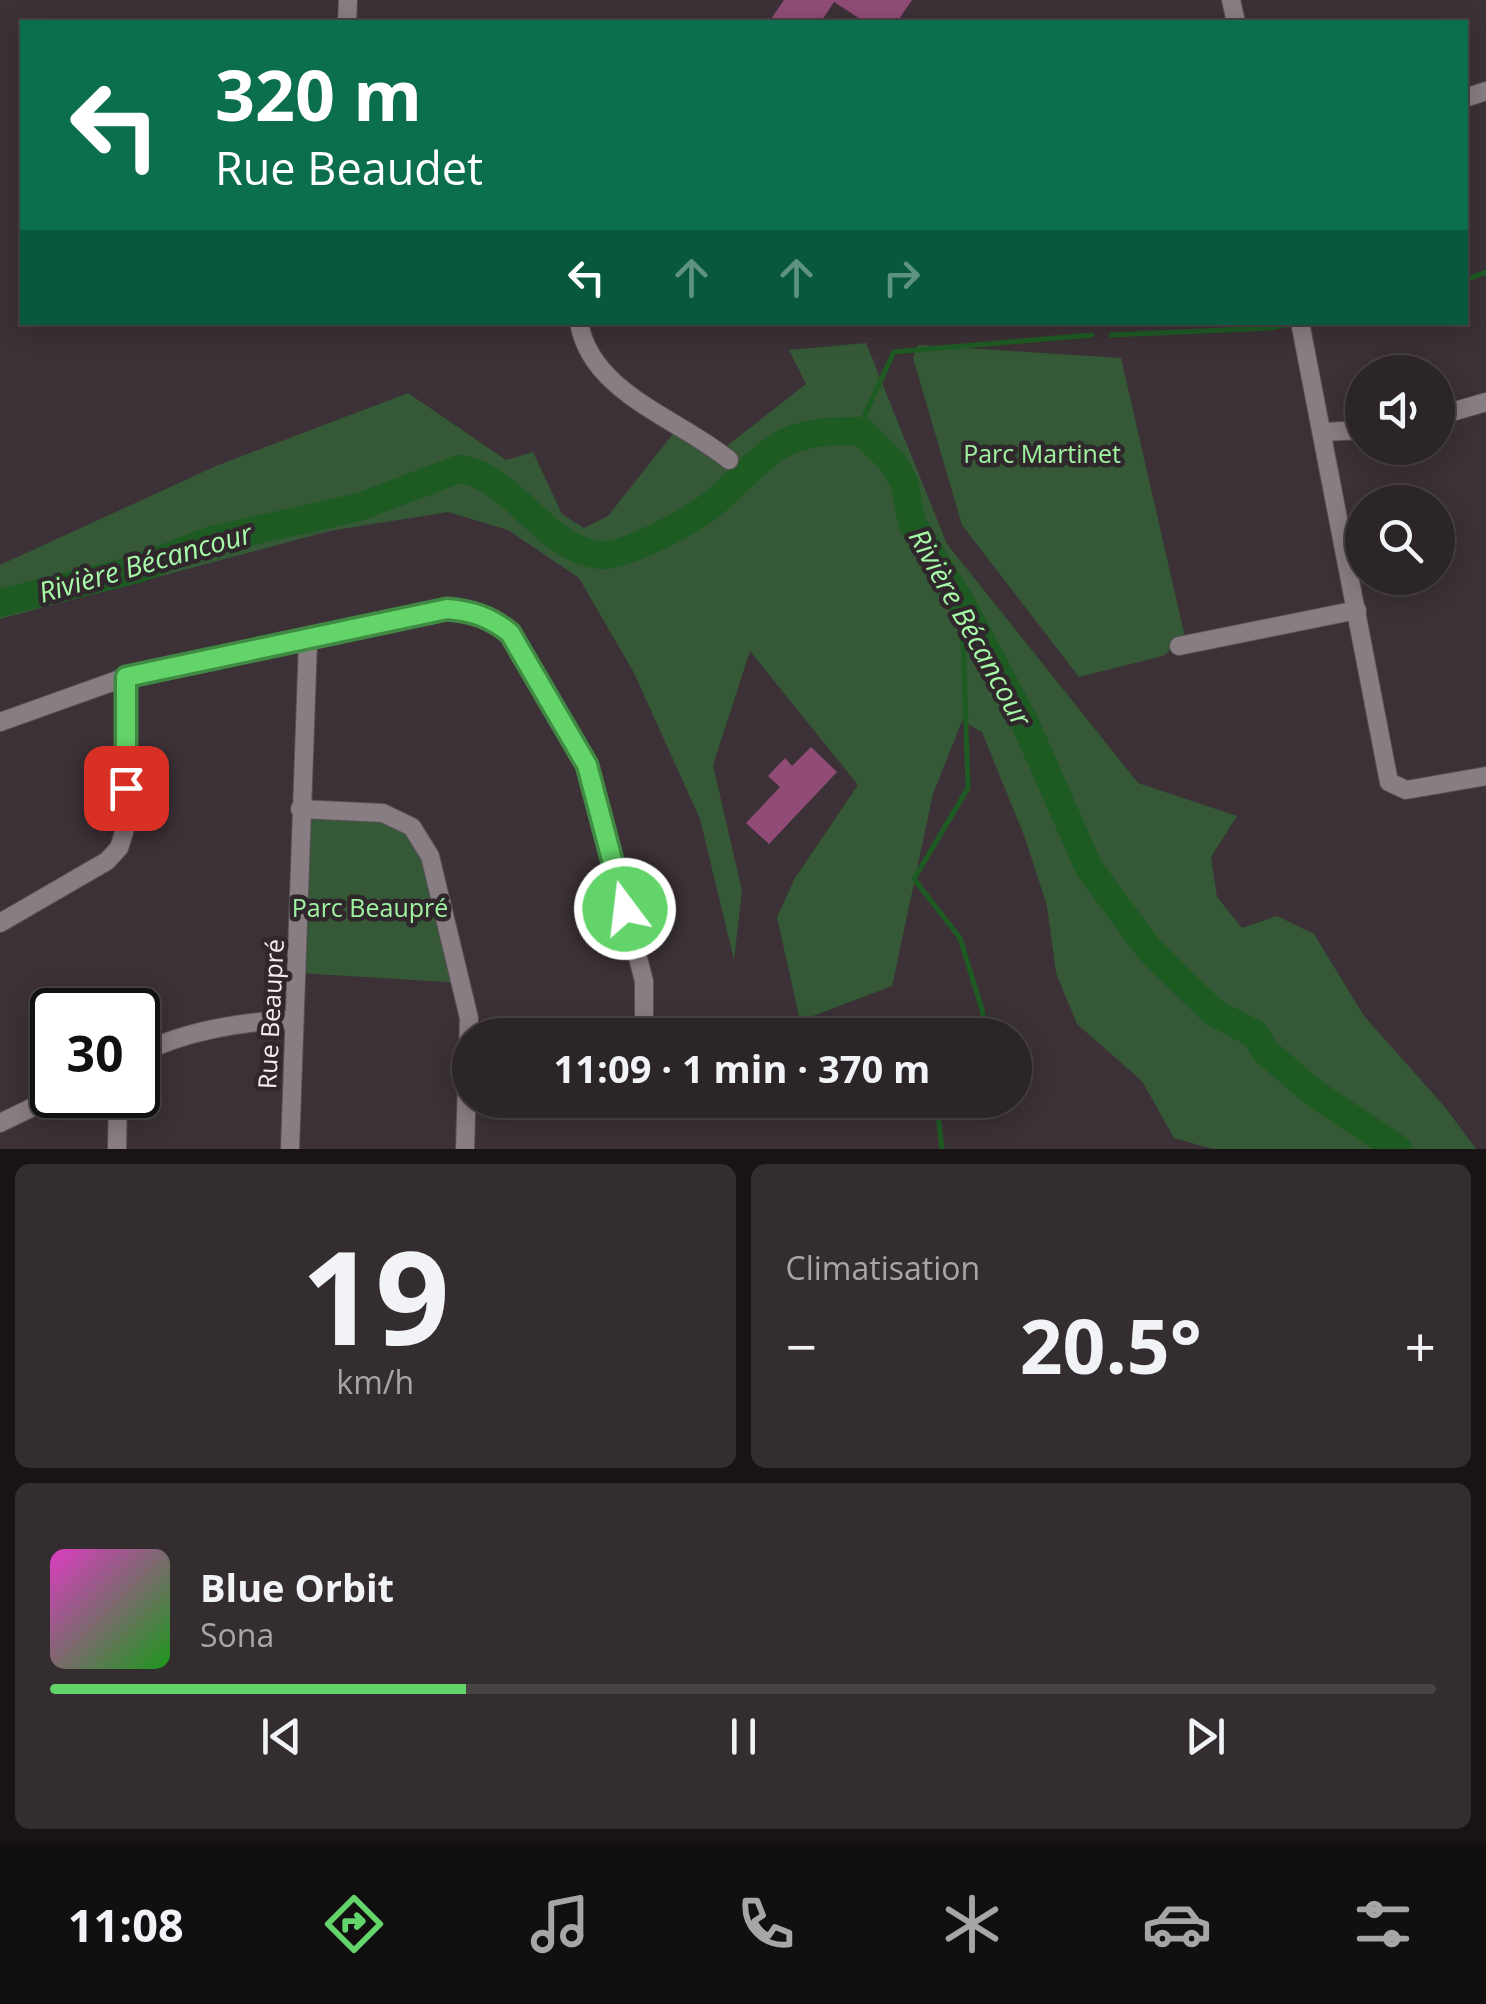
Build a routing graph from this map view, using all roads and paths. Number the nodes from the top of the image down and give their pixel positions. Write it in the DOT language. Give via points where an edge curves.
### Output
graph roads {
  1 [pos="580,325"];
  2 [pos="1301,325"];
  3 [pos="1486,402"];
  4 [pos="1455,411"];
  5 [pos="1345,431"];
  6 [pos="1324,432"];
  7 [pos="729,460"];
  8 [pos="1357,610"];
  9 [pos="308,641"];
  10 [pos="1179,646"];
  11 [pos="126,677"];
  12 [pos="0,722"];
  13 [pos="1486,776"];
  14 [pos="300,810"];
  15 [pos="0,923"];
  16 [pos="644,1018"];
  17 [pos="294,1020"];
  18 [pos="160,1046"];
  19 [pos="30,1109"];
  20 [pos="118,1118"];
  21 [pos="0,1123"];
  22 [pos="117,1149"];
  23 [pos="290,1149"];
  24 [pos="465,1149"];
  1 -- 7 [label="street" via="589,354 609,378"];
  2 -- 6 [label="street"];
  3 -- 4 [label="street"];
  5 -- 6 [label="street"];
  6 -- 8 [label="street"];
  8 -- 10 [label="street"];
  8 -- 13 [label="street" via="1386,775 1395,788"];
  9 -- 11 [label="street"];
  9 -- 14 [label="street, Rue Beaupré"];
  9 -- 16 [label="street" via="447,609 481,615 510,633 587,765 644,982"];
  11 -- 12 [label="street"];
  11 -- 15 [label="street" via="126,826 118,848"];
  14 -- 17 [label="street, Rue Beaupré"];
  14 -- 24 [label="street" via="383,813 412,827 423,841 467,1000"];
  17 -- 18 [label="street" via="242,1024"];
  17 -- 23 [label="street, Rue Beaupré"];
  19 -- 21 [label="street"];
  20 -- 22 [label="street"];
}
